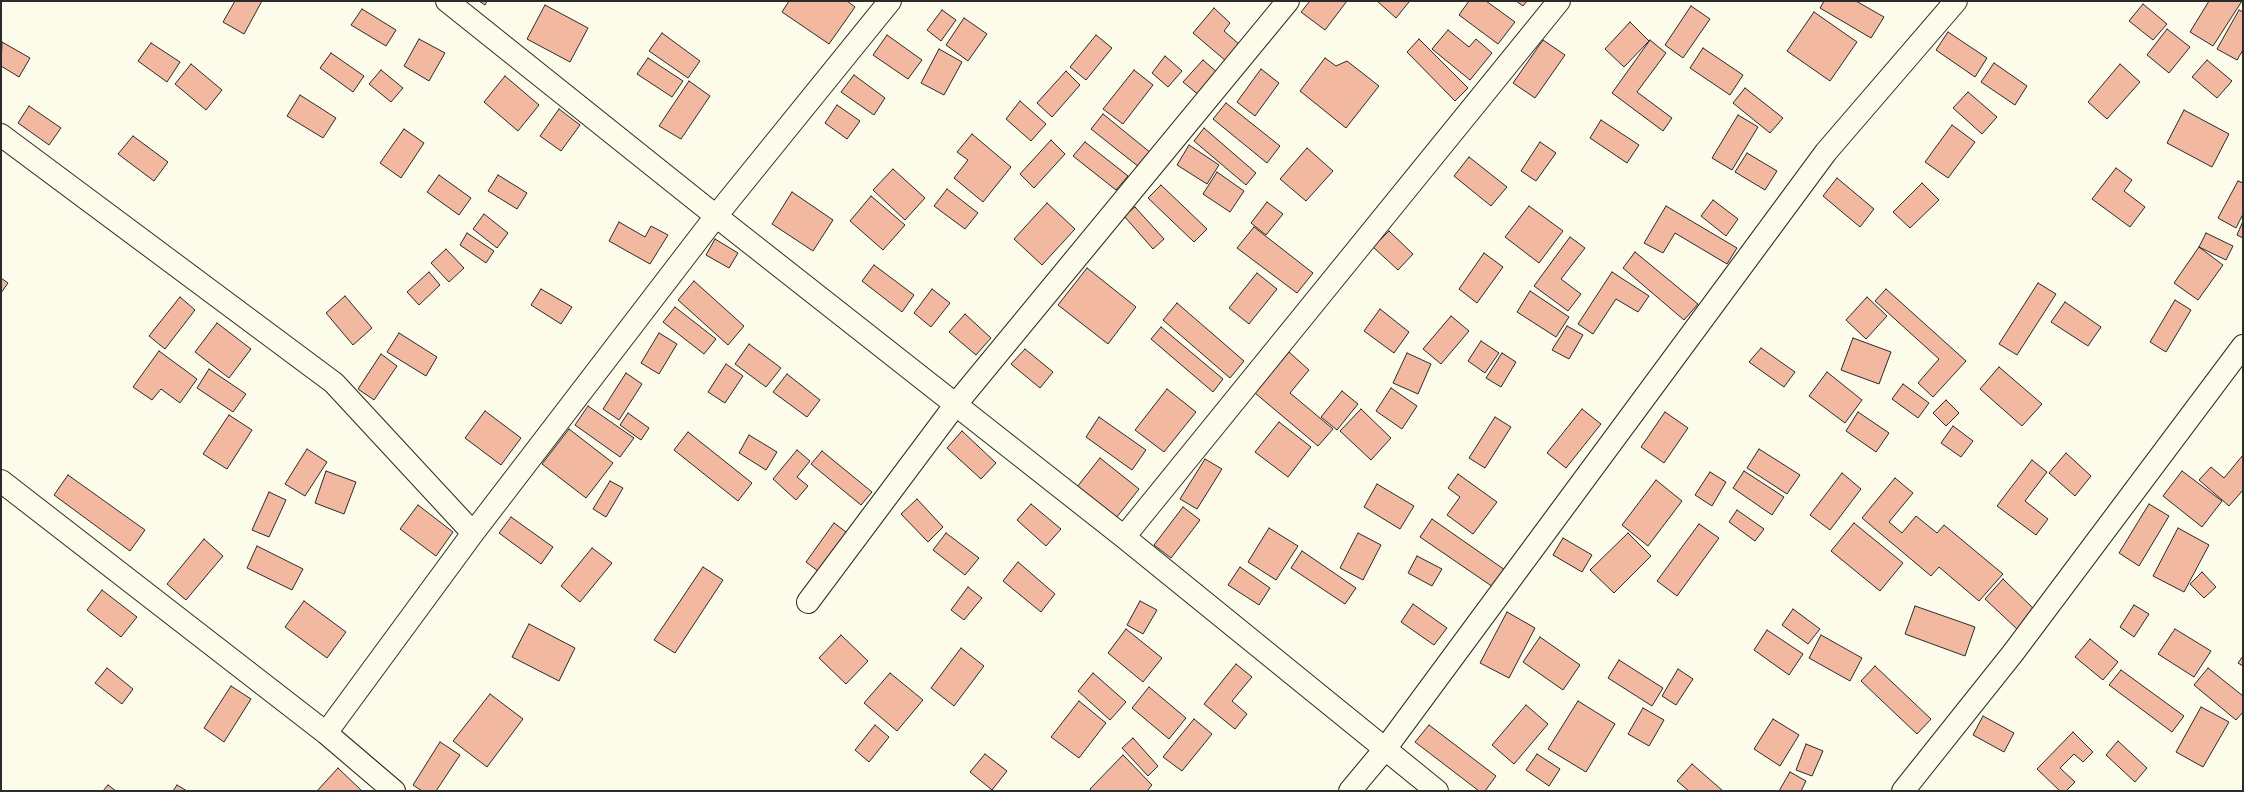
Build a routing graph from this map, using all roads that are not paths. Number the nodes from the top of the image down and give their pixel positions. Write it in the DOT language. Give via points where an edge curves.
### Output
graph roads {
  1 [pos="447,1"];
  2 [pos="890,1"];
  3 [pos="1288,1"];
  4 [pos="1559,1"];
  5 [pos="1956,1"];
  6 [pos="1,135"];
  7 [pos="716,216"];
  8 [pos="2243,346"];
  9 [pos="956,404"];
  10 [pos="1,481"];
  11 [pos="473,533"];
  12 [pos="1124,537"];
  13 [pos="808,602"];
  14 [pos="326,733"];
  15 [pos="1385,749"];
  16 [pos="394,791"];
  17 [pos="1350,791"];
  18 [pos="1437,791"];
  19 [pos="1903,791"];
  1 -- 7 [label="street"];
  2 -- 7 [label="street"];
  3 -- 9 [label="street"];
  4 -- 12 [label="street"];
  5 -- 15 [label="street" via="1826,152"];
  6 -- 11 [label="street" via="334,383"];
  7 -- 9 [label="street"];
  7 -- 11 [label="street"];
  8 -- 19 [label="street" via="2013,653"];
  9 -- 12 [label="street"];
  9 -- 13 [label="street"];
  10 -- 14 [label="street"];
  11 -- 14 [label="street"];
  12 -- 15 [label="street"];
  14 -- 16 [label="street"];
  15 -- 17 [label="street"];
  15 -- 18 [label="street"];
}
